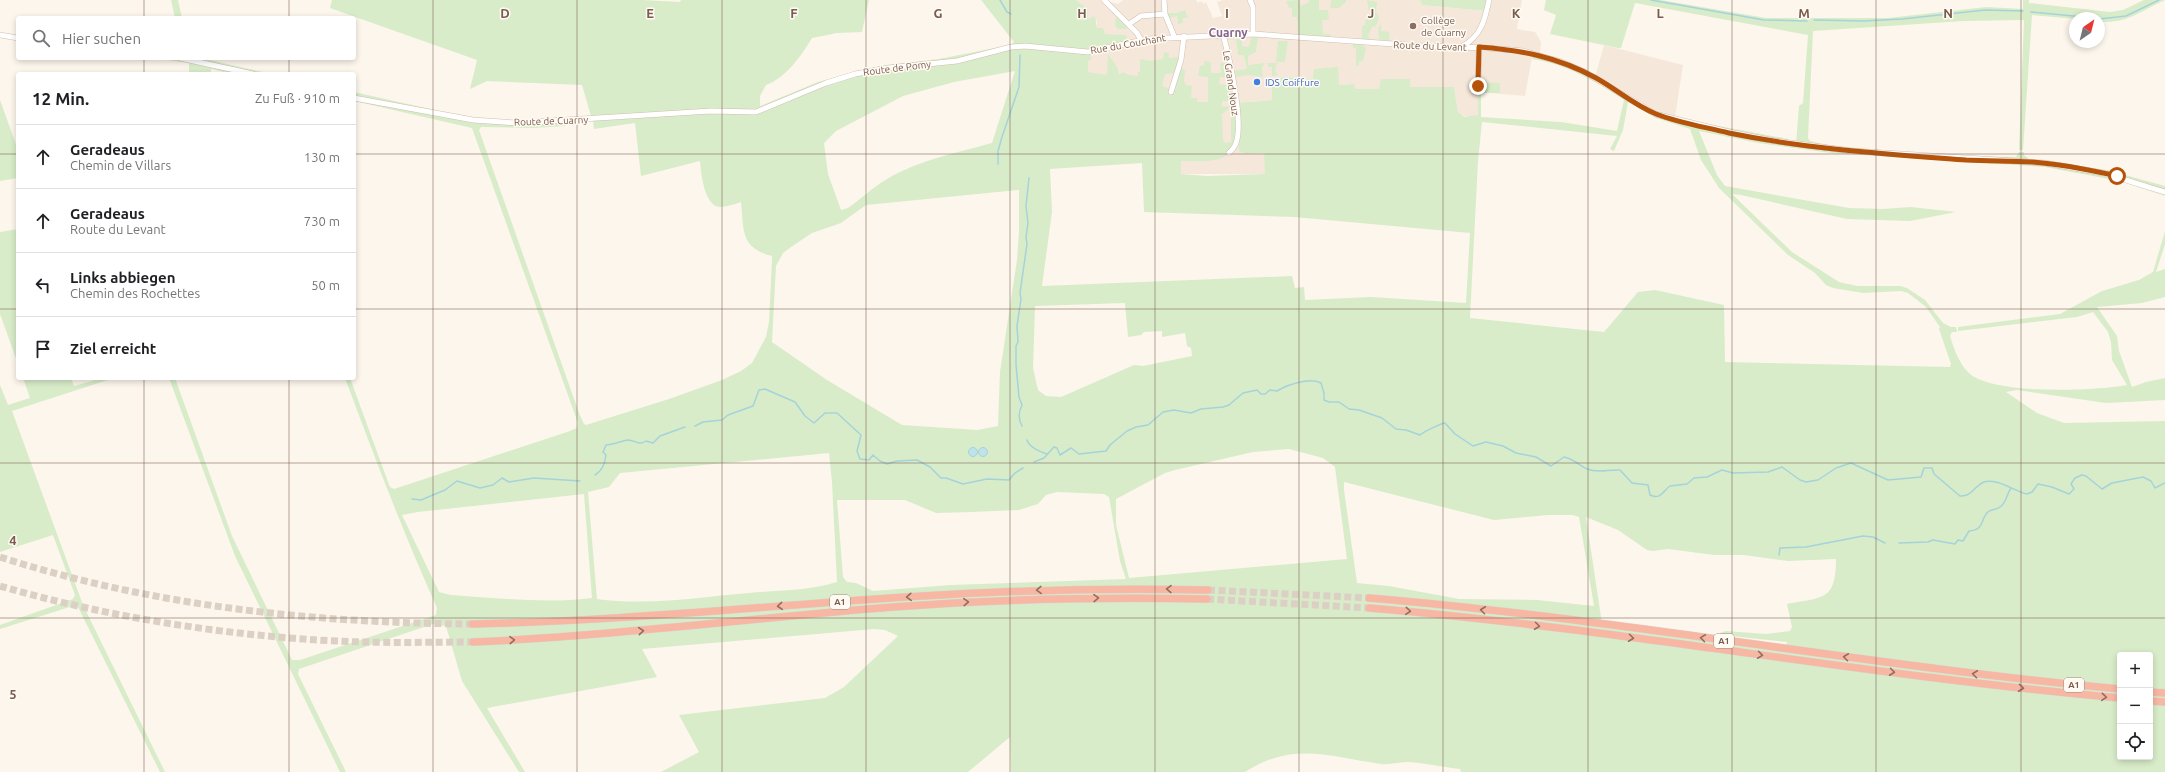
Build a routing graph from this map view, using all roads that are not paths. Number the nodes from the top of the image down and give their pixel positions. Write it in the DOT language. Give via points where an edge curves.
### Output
graph roads {
  1 [pos="1104,0"];
  2 [pos="1164,0"];
  3 [pos="1250,0"];
  4 [pos="1489,0"];
  5 [pos="1165,14"];
  6 [pos="1129,24"];
  7 [pos="1478,33"];
  8 [pos="1223,34"];
  9 [pos="1253,34"];
  10 [pos="0,35"];
  11 [pos="1174,36"];
  12 [pos="1184,36"];
  13 [pos="16,38"];
  14 [pos="1141,40"];
  15 [pos="1460,47"];
  16 [pos="1051,48"];
  17 [pos="1481,48"];
  18 [pos="189,60"];
  19 [pos="244,72"];
  20 [pos="1171,92"];
  21 [pos="1478,92"];
  22 [pos="356,98"];
  23 [pos="749,112"];
  24 [pos="1229,153"];
  25 [pos="2165,192"];
  26 [pos="1208,590"];
  27 [pos="1369,598"];
  28 [pos="1207,599"];
  29 [pos="1369,608"];
  30 [pos="472,624"];
  31 [pos="473,642"];
  32 [pos="2117,689"];
  33 [pos="2153,692"];
  34 [pos="2165,693"];
  35 [pos="2117,698"];
  36 [pos="2153,701"];
  37 [pos="2165,702"];
  1 -- 6 [label="street"];
  2 -- 5 [label="street"];
  3 -- 9 [label="street" via="1253,7"];
  4 -- 7 [label="street"];
  5 -- 6 [label="street" via="1141,16"];
  5 -- 11 [label="street"];
  6 -- 14 [label="street"];
  7 -- 15 [label="street" via="1471,41"];
  7 -- 17 [label="street" via="1476,43"];
  8 -- 9 [label="street, Rue du Couchant"];
  8 -- 12 [label="street, Rue du Couchant"];
  8 -- 24 [label="street, Le Grand Nouz" via="1234,84 1237,126 1236,143"];
  9 -- 15 [label="street, Route du Levant"];
  10 -- 13 [label="street"];
  11 -- 12 [label="street, Rue du Couchant"];
  11 -- 14 [label="street, Rue du Couchant"];
  12 -- 20 [label="street" via="1181,60"];
  14 -- 16 [label="street, Rue du Couchant" via="1088,52"];
  15 -- 17 [label="street, Route du Levant"];
  16 -- 23 [label="street, Route de Pomy" via="1011,47 957,60 855,74 826,83 765,109"];
  17 -- 21 [label="street"];
  17 -- 25 [label="street, Route du Levant" via="1523,51 1561,62 1595,77 1655,114 1729,132 1852,151 1968,160 2020,161 2104,173"];
  18 -- 19 [label="street"];
  22 -- 23 [label="street, Route de Cuarny" via="473,120 517,123 711,111"];
  26 -- 30 [label="highway, A1, one-way" via="1101,589 976,593 618,619"];
  32 -- 27 [label="highway, A1, one-way" via="2028,680 1563,620"];
  31 -- 28 [label="highway, A1, one-way" via="592,635 949,603 1060,599"];
  29 -- 35 [label="highway, A1, one-way" via="1466,617 2038,690"];
  33 -- 34 [label="highway"];
  36 -- 37 [label="highway"];
}
